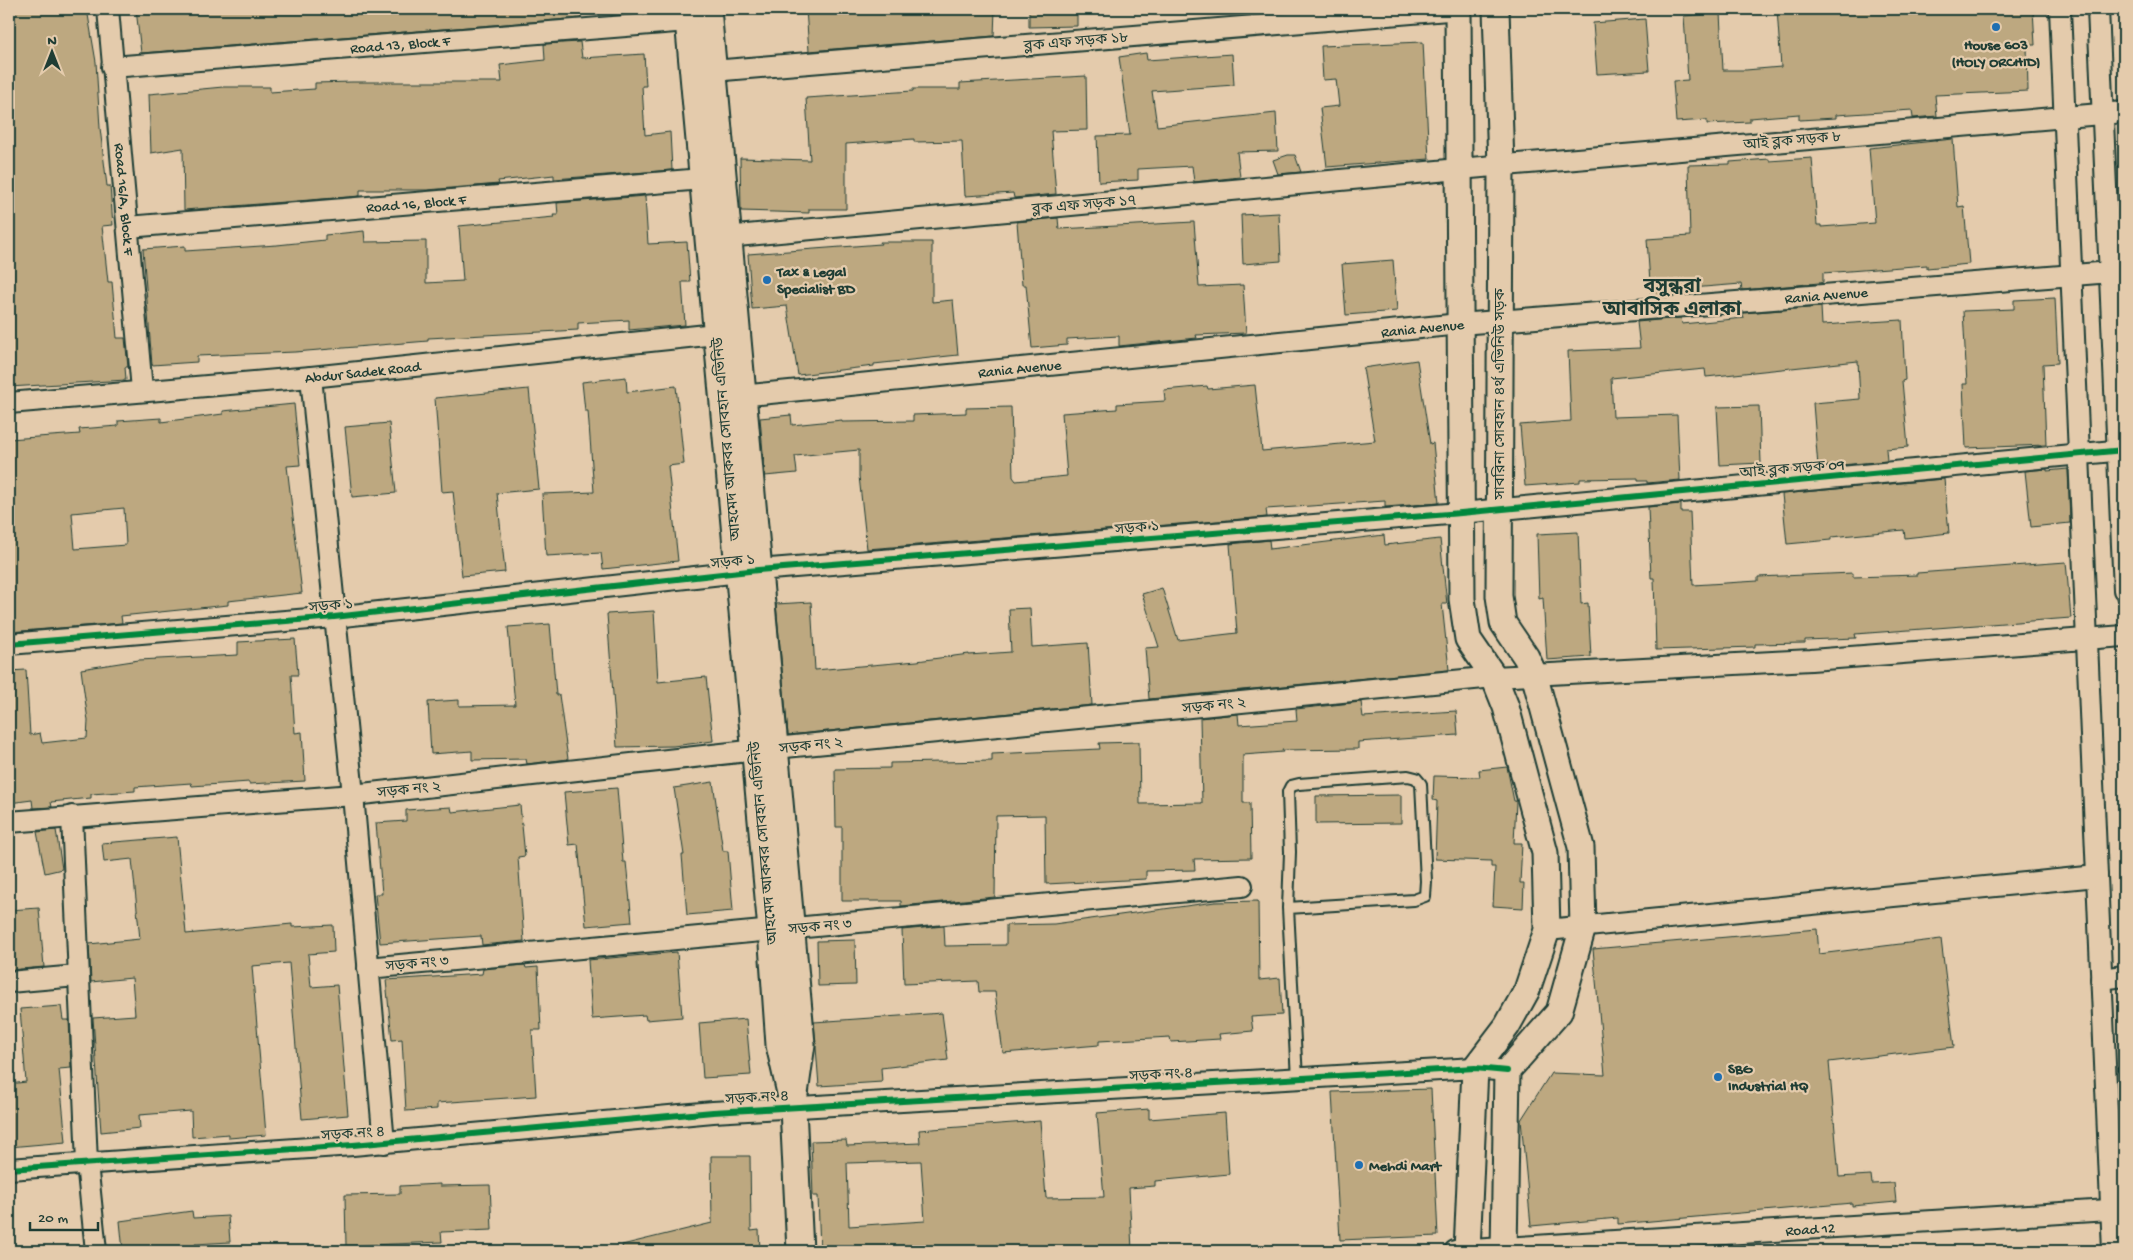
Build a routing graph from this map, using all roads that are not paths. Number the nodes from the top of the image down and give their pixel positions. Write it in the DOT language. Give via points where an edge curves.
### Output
graph roads {
  1 [pos="108,9"];
  2 [pos="1459,9"];
  3 [pos="1496,9"];
  4 [pos="2060,9"];
  5 [pos="2098,9"];
  6 [pos="694,13"];
  7 [pos="112,67"];
  8 [pos="703,72"];
  9 [pos="2124,112"];
  10 [pos="2102,114"];
  11 [pos="2065,116"];
  12 [pos="1500,166"];
  13 [pos="1459,169"];
  14 [pos="702,179"];
  15 [pos="128,227"];
  16 [pos="718,238"];
  17 [pos="2117,272"];
  18 [pos="2072,275"];
  19 [pos="1500,321"];
  20 [pos="1460,324"];
  21 [pos="716,334"];
  22 [pos="311,377"];
  23 [pos="142,390"];
  24 [pos="733,397"];
  25 [pos="9,403"];
  26 [pos="2121,450"];
  27 [pos="2079,454"];
  28 [pos="1498,508"];
  29 [pos="1461,513"];
  30 [pos="748,571"];
  31 [pos="2124,590"];
  32 [pos="334,617"];
  33 [pos="2124,636"];
  34 [pos="2087,639"];
  35 [pos="9,644"];
  36 [pos="1534,674"];
  37 [pos="1494,676"];
  38 [pos="765,750"];
  39 [pos="352,795"];
  40 [pos="72,816"];
  41 [pos="9,822"];
  42 [pos="2097,876"];
  43 [pos="1242,886"];
  44 [pos="1288,908"];
  45 [pos="1583,927"];
  46 [pos="781,930"];
  47 [pos="1547,930"];
  48 [pos="368,968"];
  49 [pos="77,976"];
  50 [pos="2124,976"];
  51 [pos="2101,979"];
  52 [pos="9,982"];
  53 [pos="1475,1068"];
  54 [pos="1507,1071"];
  55 [pos="1297,1079"];
  56 [pos="793,1108"];
  57 [pos="384,1143"];
  58 [pos="87,1162"];
  59 [pos="9,1169"];
  60 [pos="2118,1210"];
  61 [pos="1504,1250"];
  62 [pos="96,1251"];
  63 [pos="800,1251"];
  64 [pos="1463,1251"];
  65 [pos="2113,1251"];
  1 -- 7 [label="street, Road 16/A, Block F"];
  2 -- 8 [label="street, ব্লক এফ সড়ক ১৮"];
  2 -- 13 [label="street"];
  3 -- 12 [label="street, সাবরিনা সোবহান ৪র্থ এভিনিউ সড়ক"];
  4 -- 11 [label="street"];
  5 -- 10 [label="street"];
  6 -- 7 [label="street, Road 13, Block F"];
  6 -- 8 [label="street, আহমেদ আকবর সোবহান এভিনিউ"];
  7 -- 15 [label="street, Road 16/A, Block F"];
  8 -- 14 [label="street, আহমেদ আকবর সোবহান এভিনিউ"];
  8 -- 16 [label="street, আহমেদ আকবর সোবহান এভিনিউ"];
  9 -- 10 [label="street, আই ব্লক সড়ক ৮"];
  10 -- 11 [label="street, আই ব্লক সড়ক ৮"];
  10 -- 17 [label="street"];
  11 -- 12 [label="street, আই ব্লক সড়ক ৮"];
  11 -- 18 [label="street"];
  12 -- 13 [label="street, আই ব্লক সড়ক ৮"];
  12 -- 19 [label="street, সাবরিনা সোবহান ৪র্থ এভিনিউ সড়ক"];
  13 -- 16 [label="street, ব্লক এফ সড়ক ১৭"];
  13 -- 20 [label="street"];
  14 -- 15 [label="street, Road 16, Block F"];
  14 -- 16 [label="street, আহমেদ আকবর সোবহান এভিনিউ"];
  15 -- 23 [label="street, Road 16/A, Block F"];
  16 -- 21 [label="street, আহমেদ আকবর সোবহান এভিনিউ"];
  16 -- 24 [label="street, আহমেদ আকবর সোবহান এভিনিউ"];
  17 -- 18 [label="street, Rania Avenue"];
  17 -- 26 [label="street"];
  18 -- 19 [label="street, Rania Avenue"];
  18 -- 27 [label="street"];
  19 -- 20 [label="street, Rania Avenue"];
  19 -- 28 [label="street, সাবরিনা সোবহান ৪র্থ এভিনিউ সড়ক"];
  20 -- 24 [label="street, Rania Avenue"];
  20 -- 29 [label="street"];
  21 -- 22 [label="street, Abdur Sadek Road"];
  21 -- 24 [label="street, আহমেদ আকবর সোবহান এভিনিউ"];
  22 -- 23 [label="street, Abdur Sadek Road"];
  22 -- 32 [label="street"];
  23 -- 25 [label="street, Abdur Sadek Road"];
  24 -- 30 [label="street, আহমেদ আকবর সোবহান এভিনিউ"];
  26 -- 27 [label="street, আই ব্লক সড়ক 09"];
  26 -- 31 [label="street"];
  27 -- 28 [label="street, আই ব্লক সড়ক 09"];
  27 -- 34 [label="street"];
  28 -- 29 [label="street, আই ব্লক সড়ক 09"];
  28 -- 36 [label="street, সাবরিনা সোবহান ৪র্থ এভিনিউ সড়ক" via="1499,596 1503,623 1526,656"];
  29 -- 30 [label="street, সড়ক ১"];
  29 -- 37 [label="street" via="1462,599 1468,639"];
  30 -- 32 [label="street, সড়ক ১"];
  30 -- 38 [label="street, আহমেদ আকবর সোবহান এভিনিউ"];
  32 -- 35 [label="street, সড়ক ১"];
  32 -- 39 [label="street"];
  33 -- 34 [label="street, সড়ক নং ২"];
  34 -- 36 [label="street, সড়ক নং ২" via="1811,660"];
  34 -- 42 [label="street"];
  36 -- 37 [label="street, সড়ক নং ২"];
  36 -- 45 [label="street, সাবরিনা সোবহান ৪র্থ এভিনিউ সড়ক" via="1581,847"];
  37 -- 38 [label="street, সড়ক নং ২"];
  37 -- 47 [label="street" via="1506,706 1545,853"];
  38 -- 39 [label="street, সড়ক নং ২"];
  38 -- 46 [label="street, আহমেদ আকবর সোবহান এভিনিউ"];
  39 -- 40 [label="street, সড়ক নং ২"];
  39 -- 48 [label="street"];
  40 -- 41 [label="street, সড়ক নং ২"];
  40 -- 49 [label="street"];
  42 -- 45 [label="street"];
  42 -- 51 [label="street"];
  43 -- 46 [label="street, সড়ক নং ৩"];
  44 -- 44 [label="lane" via="1288,792 1291,786 1408,776 1416,778 1421,784 1425,896 1414,900"];
  44 -- 55 [label="lane"];
  45 -- 47 [label="street"];
  45 -- 54 [label="street, সাবরিনা সোবহান ৪র্থ এভিনিউ সড়ক" via="1559,1012"];
  46 -- 48 [label="street, সড়ক নং ৩"];
  46 -- 56 [label="street, আহমেদ আকবর সোবহান এভিনিউ" via="778,1045"];
  47 -- 53 [label="street" via="1527,990 1507,1026"];
  48 -- 57 [label="street"];
  49 -- 52 [label="street"];
  49 -- 58 [label="street"];
  50 -- 51 [label="street"];
  51 -- 60 [label="street"];
  53 -- 54 [label="street, সড়ক নং ৪"];
  53 -- 55 [label="street, সড়ক নং ৪"];
  53 -- 64 [label="street"];
  54 -- 61 [label="street"];
  55 -- 56 [label="street, সড়ক নং ৪"];
  56 -- 57 [label="street, সড়ক নং ৪" via="713,1112"];
  56 -- 63 [label="street, আহমেদ আকবর সোবহান এভিনিউ"];
  57 -- 58 [label="street, সড়ক নং ৪"];
  58 -- 59 [label="street, সড়ক নং ৪"];
  58 -- 62 [label="street"];
  60 -- 61 [label="street, Road 12"];
  60 -- 65 [label="street"];
  61 -- 64 [label="street, Road 12"];
}
